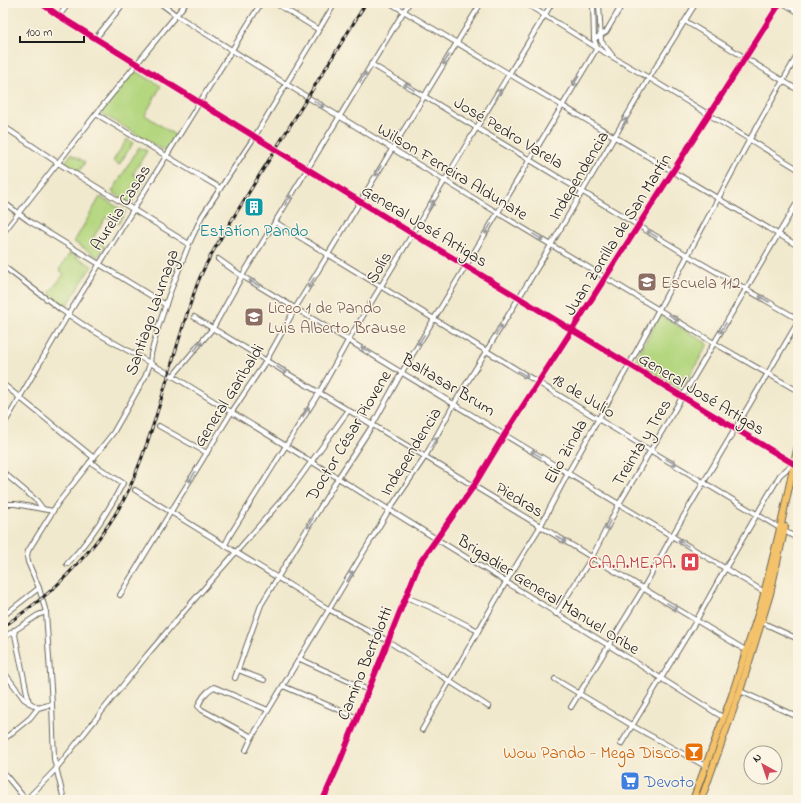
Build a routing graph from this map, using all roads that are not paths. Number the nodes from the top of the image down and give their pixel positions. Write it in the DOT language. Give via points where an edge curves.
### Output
graph roads {
  1 [pos="41,3"];
  2 [pos="69,3"];
  3 [pos="124,3"];
  4 [pos="160,3"];
  5 [pos="186,3"];
  6 [pos="261,3"];
  7 [pos="275,3"];
  8 [pos="335,3"];
  9 [pos="390,3"];
  10 [pos="409,3"];
  11 [pos="480,3"];
  12 [pos="525,3"];
  13 [pos="552,3"];
  14 [pos="593,3"];
  15 [pos="599,3"];
  16 [pos="623,3"];
  17 [pos="696,3"];
  18 [pos="782,3"];
  19 [pos="404,11"];
  20 [pos="798,12"];
  21 [pos="176,15"];
  22 [pos="545,15"];
  23 [pos="59,16"];
  24 [pos="685,21"];
  25 [pos="319,30"];
  26 [pos="600,37"];
  27 [pos="95,39"];
  28 [pos="594,39"];
  29 [pos="456,43"];
  30 [pos="604,46"];
  31 [pos="597,48"];
  32 [pos="233,50"];
  33 [pos="798,54"];
  34 [pos="614,57"];
  35 [pos="746,58"];
  36 [pos="137,64"];
  37 [pos="371,64"];
  38 [pos="509,74"];
  39 [pos="649,78"];
  40 [pos="783,80"];
  41 [pos="286,84"];
  42 [pos="798,90"];
  43 [pos="424,97"];
  44 [pos="200,104"];
  45 [pos="562,106"];
  46 [pos="96,114"];
  47 [pos="709,114"];
  48 [pos="340,117"];
  49 [pos="3,126"];
  50 [pos="477,128"];
  51 [pos="255,136"];
  52 [pos="615,137"];
  53 [pos="750,140"];
  54 [pos="392,149"];
  55 [pos="167,156"];
  56 [pos="529,160"];
  57 [pos="58,163"];
  58 [pos="308,169"];
  59 [pos="798,169"];
  60 [pos="673,172"];
  61 [pos="445,181"];
  62 [pos="220,188"];
  63 [pos="583,192"];
  64 [pos="718,199"];
  65 [pos="360,201"];
  66 [pos="798,201"];
  67 [pos="3,202"];
  68 [pos="133,210"];
  69 [pos="498,213"];
  70 [pos="18,214"];
  71 [pos="275,222"];
  72 [pos="638,226"];
  73 [pos="3,233"];
  74 [pos="413,234"];
  75 [pos="778,234"];
  76 [pos="189,244"];
  77 [pos="551,245"];
  78 [pos="798,246"];
  79 [pos="328,254"];
  80 [pos="687,255"];
  81 [pos="218,260"];
  82 [pos="100,264"];
  83 [pos="3,266"];
  84 [pos="466,266"];
  85 [pos="242,276"];
  86 [pos="606,278"];
  87 [pos="381,287"];
  88 [pos="746,289"];
  89 [pos="519,298"];
  90 [pos="166,305"];
  91 [pos="296,307"];
  92 [pos="658,309"];
  93 [pos="68,315"];
  94 [pos="194,317"];
  95 [pos="435,319"];
  96 [pos="798,319"];
  97 [pos="798,322"];
  98 [pos="213,328"];
  99 [pos="572,330"];
  100 [pos="349,339"];
  101 [pos="714,343"];
  102 [pos="486,351"];
  103 [pos="266,361"];
  104 [pos="150,364"];
  105 [pos="629,364"];
  106 [pos="402,372"];
  107 [pos="768,374"];
  108 [pos="173,376"];
  109 [pos="538,383"];
  110 [pos="3,384"];
  111 [pos="798,391"];
  112 [pos="319,393"];
  113 [pos="682,397"];
  114 [pos="20,398"];
  115 [pos="454,404"];
  116 [pos="348,411"];
  117 [pos="231,413"];
  118 [pos="598,419"];
  119 [pos="3,426"];
  120 [pos="159,426"];
  121 [pos="372,426"];
  122 [pos="735,429"];
  123 [pos="505,434"];
  124 [pos="285,445"];
  125 [pos="798,445"];
  126 [pos="651,450"];
  127 [pos="207,454"];
  128 [pos="94,458"];
  129 [pos="425,458"];
  130 [pos="90,462"];
  131 [pos="311,462"];
  132 [pos="797,464"];
  133 [pos="3,472"];
  134 [pos="568,473"];
  135 [pos="338,478"];
  136 [pos="704,482"];
  137 [pos="473,486"];
  138 [pos="135,490"];
  139 [pos="3,504"];
  140 [pos="619,504"];
  141 [pos="43,509"];
  142 [pos="389,510"];
  143 [pos="53,511"];
  144 [pos="171,512"];
  145 [pos="757,514"];
  146 [pos="540,526"];
  147 [pos="782,530"];
  148 [pos="672,536"];
  149 [pos="436,539"];
  150 [pos="798,539"];
  151 [pos="225,545"];
  152 [pos="235,551"];
  153 [pos="592,557"];
  154 [pos="67,564"];
  155 [pos="725,569"];
  156 [pos="278,577"];
  157 [pos="506,582"];
  158 [pos="39,588"];
  159 [pos="643,589"];
  160 [pos="767,593"];
  161 [pos="120,595"];
  162 [pos="405,597"];
  163 [pos="330,610"];
  164 [pos="46,612"];
  165 [pos="556,614"];
  166 [pos="3,616"];
  167 [pos="696,621"];
  168 [pos="759,621"];
  169 [pos="14,630"];
  170 [pos="478,631"];
  171 [pos="3,638"];
  172 [pos="798,639"];
  173 [pos="388,641"];
  174 [pos="608,645"];
  175 [pos="749,652"];
  176 [pos="300,659"];
  177 [pos="238,670"];
  178 [pos="3,671"];
  179 [pos="235,678"];
  180 [pos="556,679"];
  181 [pos="661,679"];
  182 [pos="264,680"];
  183 [pos="449,681"];
  184 [pos="283,686"];
  185 [pos="368,690"];
  186 [pos="740,691"];
  187 [pos="580,693"];
  188 [pos="29,703"];
  189 [pos="52,704"];
  190 [pos="489,707"];
  191 [pos="572,707"];
  192 [pos="38,708"];
  193 [pos="268,710"];
  194 [pos="798,717"];
  195 [pos="358,718"];
  196 [pos="724,718"];
  197 [pos="729,722"];
  198 [pos="633,726"];
  199 [pos="422,730"];
  200 [pos="252,737"];
  201 [pos="3,740"];
  202 [pos="621,744"];
  203 [pos="246,750"];
  204 [pos="704,767"];
  205 [pos="712,769"];
  206 [pos="55,770"];
  207 [pos="3,772"];
  208 [pos="26,800"];
  209 [pos="64,800"];
  210 [pos="323,800"];
  211 [pos="693,800"];
  212 [pos="701,800"];
  1 -- 23 [label="street, General José Artigas"];
  2 -- 23 [label="street"];
  3 -- 27 [label="street"];
  4 -- 21 [label="street, Wilson Ferreira Aldunate"];
  5 -- 21 [label="street"];
  6 -- 32 [label="street, Aurelia Casas"];
  7 -- 25 [label="street"];
  8 -- 25 [label="street, Santiago Laurnaga"];
  9 -- 19 [label="street"];
  10 -- 19 [label="street"];
  11 -- 29 [label="street, General Garibaldi"];
  12 -- 22 [label="street"];
  13 -- 22 [label="street, Solís"];
  14 -- 28 [label="street"];
  15 -- 26 [label="street"];
  16 -- 26 [label="street" via="606,32"];
  17 -- 24 [label="street, Independencia"];
  18 -- 20 [label="street"];
  18 -- 35 [label="street, Juan Zorrilla de San Martín"];
  19 -- 29 [label="street"];
  19 -- 37 [label="street"];
  21 -- 32 [label="street, Wilson Ferreira Aldunate"];
  21 -- 36 [label="street"];
  22 -- 31 [label="street"];
  22 -- 38 [label="street, Solís"];
  23 -- 27 [label="street, General José Artigas"];
  24 -- 35 [label="street"];
  24 -- 39 [label="street, Independencia"];
  25 -- 41 [label="street, Santiago Laurnaga"];
  26 -- 28 [label="street"];
  26 -- 30 [label="street"];
  27 -- 36 [label="street, General José Artigas"];
  28 -- 31 [label="street"];
  29 -- 38 [label="street"];
  29 -- 43 [label="street, General Garibaldi, one-way"];
  30 -- 31 [label="street"];
  30 -- 34 [label="street"];
  31 -- 34 [label="street"];
  31 -- 45 [label="street, Doctor César Piovene, one-way"];
  32 -- 41 [label="street, Wilson Ferreira Aldunate"];
  32 -- 44 [label="street, Aurelia Casas"];
  33 -- 40 [label="street, Elio Zinola"];
  34 -- 39 [label="street"];
  35 -- 40 [label="street"];
  35 -- 47 [label="street, Juan Zorrilla de San Martín"];
  36 -- 44 [label="street, General José Artigas"];
  36 -- 46 [label="street"];
  43 -- 37 [label="street, José Pedro Varela, one-way"];
  48 -- 37 [label="street, one-way"];
  38 -- 45 [label="street"];
  50 -- 38 [label="street, Solís, one-way"];
  39 -- 47 [label="street"];
  52 -- 39 [label="street, Independencia, one-way"];
  40 -- 42 [label="street"];
  40 -- 53 [label="street, Elio Zinola"];
  41 -- 48 [label="street, Wilson Ferreira Aldunate, one-way"];
  41 -- 51 [label="street, Santiago Laurnaga"];
  43 -- 50 [label="street, José Pedro Varela"];
  43 -- 54 [label="street, General Garibaldi"];
  44 -- 51 [label="street, General José Artigas"];
  44 -- 55 [label="street, Aurelia Casas"];
  45 -- 52 [label="street"];
  45 -- 56 [label="street, Doctor César Piovene"];
  46 -- 55 [label="street"];
  46 -- 57 [label="street"];
  47 -- 53 [label="street"];
  47 -- 60 [label="street, Juan Zorrilla de San Martín"];
  48 -- 54 [label="street, Wilson Ferreira Aldunate"];
  48 -- 58 [label="street"];
  49 -- 57 [label="street"];
  50 -- 56 [label="street, José Pedro Varela"];
  50 -- 61 [label="street, Solís"];
  51 -- 58 [label="street, General José Artigas"];
  51 -- 62 [label="street, Santiago Laurnaga"];
  52 -- 60 [label="street"];
  52 -- 63 [label="street, Independencia"];
  53 -- 59 [label="street"];
  53 -- 64 [label="street, Elio Zinola"];
  54 -- 61 [label="street, Wilson Ferreira Aldunate"];
  54 -- 65 [label="street, General Garibaldi, one-way"];
  55 -- 62 [label="street"];
  55 -- 68 [label="street, Aurelia Casas"];
  56 -- 63 [label="street, José Pedro Varela"];
  56 -- 69 [label="street, Doctor César Piovene"];
  57 -- 68 [label="street"];
  57 -- 70 [label="street"];
  58 -- 65 [label="street, General José Artigas"];
  71 -- 58 [label="street, one-way"];
  60 -- 64 [label="street"];
  60 -- 72 [label="street, Juan Zorrilla de San Martín"];
  61 -- 69 [label="street, Wilson Ferreira Aldunate"];
  74 -- 61 [label="street, Solís, one-way"];
  62 -- 76 [label="street, Santiago Laurnaga" via="202,216"];
  63 -- 72 [label="street, José Pedro Varela"];
  63 -- 77 [label="street, Independencia"];
  64 -- 75 [label="street"];
  64 -- 80 [label="street, Elio Zinola"];
  65 -- 74 [label="street, General José Artigas"];
  65 -- 79 [label="street, General Garibaldi"];
  66 -- 75 [label="street, Treinta y Tres"];
  67 -- 70 [label="street"];
  68 -- 76 [label="street"];
  68 -- 82 [label="street, Aurelia Casas"];
  69 -- 77 [label="street, Wilson Ferreira Aldunate, one-way"];
  69 -- 84 [label="street, Doctor César Piovene, one-way"];
  70 -- 73 [label="street"];
  70 -- 82 [label="street"];
  71 -- 79 [label="street, 18 de Julio"];
  71 -- 85 [label="street"];
  80 -- 72 [label="street, José Pedro Varela, one-way"];
  72 -- 86 [label="street, Juan Zorrilla de San Martín"];
  74 -- 84 [label="street, General José Artigas"];
  74 -- 87 [label="street, Solís"];
  75 -- 78 [label="street"];
  75 -- 88 [label="street, Treinta y Tres"];
  76 -- 90 [label="street, Santiago Laurnaga"];
  77 -- 86 [label="street, Wilson Ferreira Aldunate"];
  77 -- 89 [label="street, Independencia"];
  79 -- 87 [label="street, 18 de Julio"];
  79 -- 91 [label="street, General Garibaldi, one-way"];
  80 -- 88 [label="street, José Pedro Varela"];
  80 -- 92 [label="street, Elio Zinola"];
  81 -- 85 [label="street, Baltasar Brum"];
  82 -- 90 [label="street"];
  82 -- 93 [label="street, Aurelia Casas"];
  83 -- 93 [label="street, Brigadier General Manuel Oribe"];
  84 -- 89 [label="street, General José Artigas"];
  84 -- 95 [label="street, Doctor César Piovene"];
  91 -- 85 [label="street, Baltasar Brum, one-way"];
  85 -- 98 [label="street"];
  86 -- 92 [label="street, Wilson Ferreira Aldunate"];
  86 -- 99 [label="street, Juan Zorrilla de San Martín"];
  87 -- 95 [label="street, 18 de Julio"];
  87 -- 100 [label="street, Solís"];
  96 -- 88 [label="street, José Pedro Varela, one-way"];
  88 -- 101 [label="street, Treinta y Tres, one-way"];
  89 -- 99 [label="street, General José Artigas"];
  102 -- 89 [label="street, Independencia, one-way"];
  90 -- 104 [label="street, Santiago Laurnaga"];
  91 -- 100 [label="street, Baltasar Brum"];
  91 -- 103 [label="street, General Garibaldi"];
  92 -- 101 [label="street, Wilson Ferreira Aldunate, one-way"];
  92 -- 105 [label="street, Elio Zinola"];
  93 -- 104 [label="street, Brigadier General Manuel Oribe"];
  93 -- 114 [label="street, Aurelia Casas"];
  94 -- 98 [label="street, Piedras"];
  95 -- 102 [label="street, 18 de Julio"];
  95 -- 106 [label="street, Doctor César Piovene, one-way"];
  97 -- 107 [label="street"];
  98 -- 103 [label="street, Piedras"];
  108 -- 98 [label="street, one-way"];
  99 -- 105 [label="street, General José Artigas"];
  99 -- 109 [label="street, Juan Zorrilla de San Martín"];
  106 -- 100 [label="street, Baltasar Brum, one-way"];
  100 -- 112 [label="street, Solís"];
  101 -- 107 [label="street, Wilson Ferreira Aldunate"];
  101 -- 113 [label="street, Treinta y Tres"];
  102 -- 109 [label="street, 18 de Julio, one-way"];
  102 -- 115 [label="street, Independencia"];
  103 -- 112 [label="street, Piedras, one-way"];
  103 -- 117 [label="street, General Garibaldi"];
  104 -- 108 [label="street, Brigadier General Manuel Oribe"];
  104 -- 128 [label="street, Santiago Laurnaga" via="113,433"];
  105 -- 113 [label="street, General José Artigas"];
  105 -- 118 [label="street, Elio Zinola"];
  106 -- 115 [label="street, Baltasar Brum"];
  106 -- 121 [label="street, Doctor César Piovene"];
  107 -- 111 [label="street, Wilson Ferreira Aldunate"];
  107 -- 122 [label="street"];
  108 -- 117 [label="street, Brigadier General Manuel Oribe"];
  109 -- 118 [label="street, 18 de Julio"];
  109 -- 123 [label="street, Juan Zorrilla de San Martín"];
  110 -- 114 [label="street"];
  112 -- 116 [label="street, Piedras"];
  124 -- 112 [label="street, Solís, one-way"];
  113 -- 122 [label="street, General José Artigas"];
  113 -- 126 [label="street, Treinta y Tres"];
  114 -- 119 [label="street, Aurelia Casas"];
  114 -- 128 [label="street"];
  115 -- 123 [label="street, Baltasar Brum"];
  129 -- 115 [label="street, Independencia, one-way"];
  116 -- 121 [label="street, Piedras"];
  116 -- 131 [label="street"];
  117 -- 124 [label="street, Brigadier General Manuel Oribe"];
  117 -- 127 [label="street, General Garibaldi"];
  118 -- 126 [label="street, 18 de Julio"];
  118 -- 134 [label="street, Elio Zinola"];
  120 -- 127 [label="street"];
  121 -- 129 [label="street, Piedras"];
  121 -- 135 [label="street, Doctor César Piovene"];
  122 -- 132 [label="street, General José Artigas"];
  122 -- 136 [label="street"];
  134 -- 123 [label="street, Baltasar Brum, one-way"];
  123 -- 137 [label="street, Juan Zorrilla de San Martín"];
  124 -- 131 [label="street, Brigadier General Manuel Oribe"];
  124 -- 151 [label="street, Solís"];
  125 -- 132 [label="highway"];
  126 -- 136 [label="street, 18 de Julio, one-way"];
  126 -- 140 [label="street, Treinta y Tres"];
  127 -- 144 [label="street, General Garibaldi, one-way"];
  128 -- 130 [label="street, Santiago Laurnaga"];
  129 -- 137 [label="street, Piedras"];
  129 -- 142 [label="street, Independencia"];
  130 -- 143 [label="street, Santiago Laurnaga"];
  130 -- 154 [label="street" via="123,483 101,520"];
  131 -- 135 [label="street, Brigadier General Manuel Oribe"];
  131 -- 152 [label="street" via="285,497"];
  132 -- 145 [label="street" via="780,475"];
  132 -- 147 [label="highway"];
  133 -- 141 [label="street"];
  134 -- 140 [label="street, Baltasar Brum"];
  134 -- 146 [label="street, Elio Zinola"];
  135 -- 142 [label="street, Brigadier General Manuel Oribe"];
  135 -- 156 [label="street, Doctor César Piovene, one-way"];
  136 -- 145 [label="street, 18 de Julio"];
  136 -- 148 [label="street"];
  137 -- 146 [label="street, Piedras"];
  137 -- 149 [label="street, Juan Zorrilla de San Martín"];
  138 -- 144 [label="street"];
  139 -- 141 [label="street"];
  140 -- 148 [label="street, Baltasar Brum"];
  140 -- 153 [label="street, Treinta y Tres, one-way"];
  141 -- 143 [label="street"];
  142 -- 149 [label="street, Brigadier General Manuel Oribe"];
  163 -- 142 [label="street, Independencia, one-way"];
  143 -- 158 [label="street, Santiago Laurnaga" via="27,556"];
  144 -- 151 [label="street"];
  144 -- 161 [label="street, General Garibaldi"];
  145 -- 147 [label="street, 18 de Julio"];
  145 -- 155 [label="street"];
  146 -- 153 [label="street, Piedras, one-way"];
  146 -- 157 [label="street, Elio Zinola"];
  147 -- 150 [label="street, 18 de Julio"];
  147 -- 160 [label="highway"];
  155 -- 148 [label="street, Baltasar Brum, one-way"];
  148 -- 159 [label="street"];
  149 -- 157 [label="street, Brigadier General Manuel Oribe"];
  149 -- 162 [label="street, Camino Bertolotti" via="419,564"];
  151 -- 152 [label="street"];
  152 -- 156 [label="street"];
  152 -- 206 [label="street"];
  153 -- 159 [label="street, Piedras"];
  153 -- 165 [label="street, Treinta y Tres"];
  155 -- 160 [label="street, Baltasar Brum"];
  155 -- 167 [label="street"];
  156 -- 163 [label="street"];
  156 -- 177 [label="street, Doctor César Piovene" via="259,610"];
  157 -- 165 [label="street, Brigadier General Manuel Oribe"];
  157 -- 170 [label="street, Elio Zinola"];
  158 -- 164 [label="street"];
  158 -- 166 [label="street"];
  159 -- 167 [label="street, Piedras, one-way"];
  159 -- 174 [label="street"];
  160 -- 168 [label="highway"];
  162 -- 170 [label="street" via="446,613"];
  162 -- 173 [label="street, Camino Bertolotti"];
  163 -- 173 [label="street"];
  163 -- 176 [label="street, Independencia"];
  164 -- 169 [label="street"];
  164 -- 189 [label="street"];
  165 -- 174 [label="street, Brigadier General Manuel Oribe"];
  167 -- 175 [label="street, Piedras"];
  167 -- 181 [label="street"];
  168 -- 172 [label="street"];
  168 -- 175 [label="highway"];
  169 -- 171 [label="street"];
  169 -- 188 [label="street"];
  170 -- 183 [label="street, Elio Zinola"];
  173 -- 183 [label="street"];
  173 -- 185 [label="street, Camino Bertolotti"];
  174 -- 181 [label="street, Brigadier General Manuel Oribe"];
  174 -- 187 [label="street"];
  175 -- 186 [label="highway"];
  175 -- 196 [label="highway"];
  176 -- 184 [label="street, Independencia"];
  176 -- 185 [label="street"];
  177 -- 179 [label="street, Doctor César Piovene"];
  177 -- 182 [label="street"];
  178 -- 188 [label="street"];
  180 -- 187 [label="street"];
  181 -- 196 [label="street, Brigadier General Manuel Oribe"];
  181 -- 198 [label="street"];
  183 -- 190 [label="street"];
  183 -- 199 [label="street, Elio Zinola"];
  184 -- 193 [label="street, Independencia"];
  184 -- 195 [label="street"];
  185 -- 195 [label="street, Camino Bertolotti"];
  186 -- 194 [label="street"];
  186 -- 197 [label="highway"];
  187 -- 191 [label="street"];
  187 -- 198 [label="street"];
  188 -- 192 [label="street"];
  189 -- 192 [label="street"];
  189 -- 206 [label="street"];
  192 -- 201 [label="street"];
  193 -- 200 [label="street, Independencia"];
  193 -- 200 [label="street" via="214,687 203,696 198,706 202,710"];
  195 -- 210 [label="street, Camino Bertolotti"];
  196 -- 197 [label="street, Brigadier General Manuel Oribe"];
  196 -- 204 [label="highway"];
  197 -- 205 [label="highway"];
  198 -- 202 [label="street"];
  198 -- 204 [label="street"];
  200 -- 203 [label="street, Independencia"];
  204 -- 205 [label="street"];
  204 -- 211 [label="highway"];
  205 -- 212 [label="highway"];
  206 -- 208 [label="street"];
  206 -- 209 [label="street"];
  207 -- 208 [label="street"];
}
